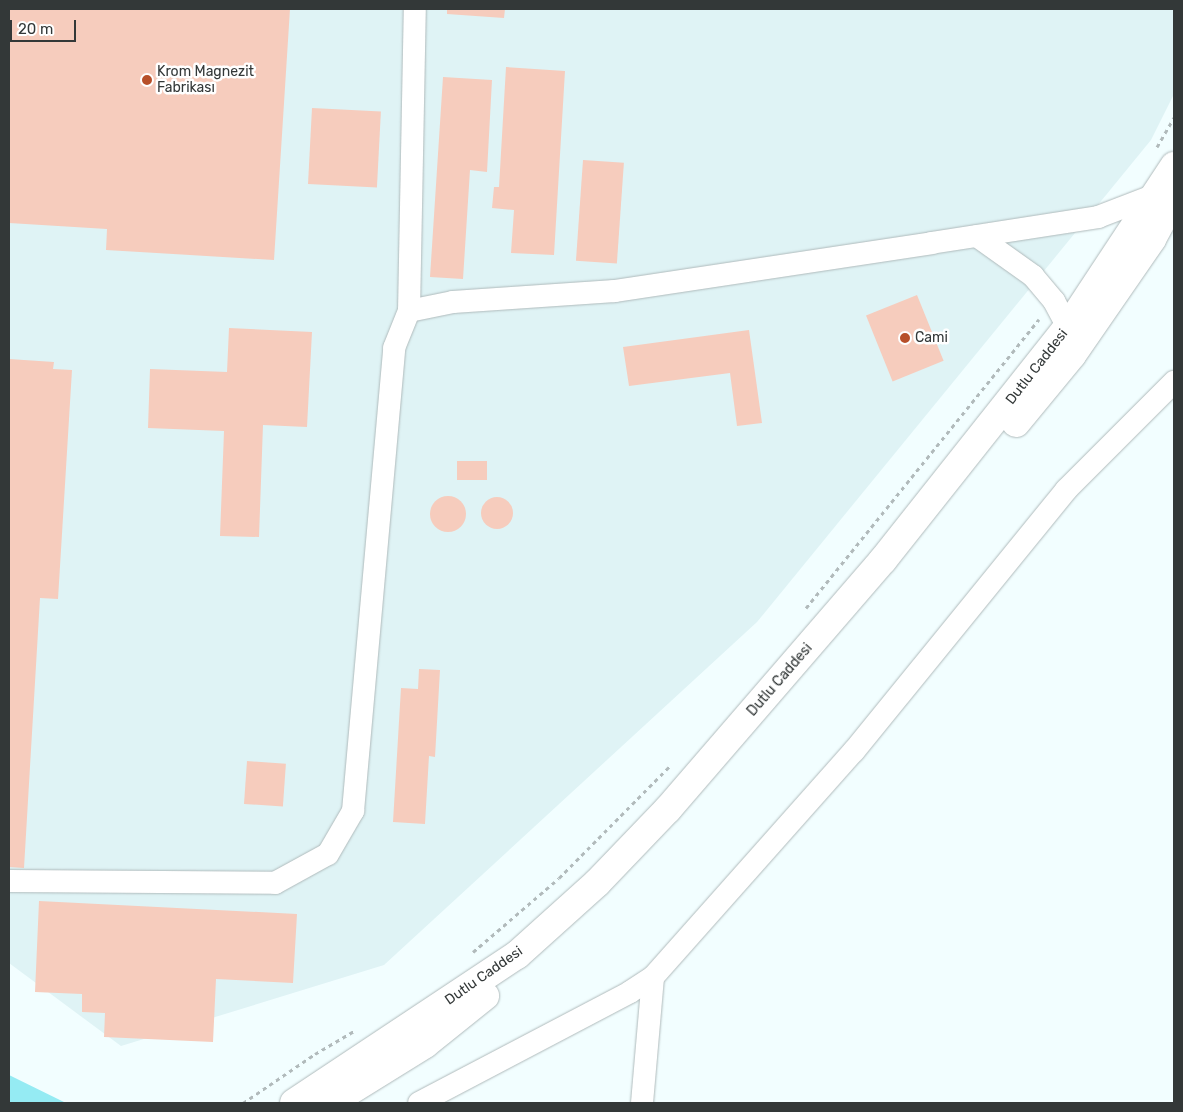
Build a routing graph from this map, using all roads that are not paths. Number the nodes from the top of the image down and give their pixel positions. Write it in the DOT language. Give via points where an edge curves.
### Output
graph roads {
  1 [pos="414,9"];
  2 [pos="1164,159"];
  3 [pos="1166,196"];
  4 [pos="977,236"];
  5 [pos="410,311"];
  6 [pos="1068,327"];
  7 [pos="1174,382"];
  8 [pos="9,881"];
  9 [pos="652,977"];
  10 [pos="294,1103"];
  11 [pos="330,1103"];
  12 [pos="419,1103"];
  13 [pos="642,1103"];
  1 -- 5 [label="street"];
  2 -- 3 [label="main road, Dutlu Caddesi"];
  3 -- 4 [label="street" via="1098,217"];
  3 -- 6 [label="main road, Dutlu Caddesi"];
  3 -- 11 [label="main road, Dutlu Caddesi" via="1152,239 1072,355 886,578 673,823 610,889 528,962 424,1044"];
  4 -- 5 [label="street" via="614,291 453,302"];
  4 -- 6 [label="street" via="1034,276 1054,301"];
  5 -- 8 [label="street" via="394,348 353,811 328,854 275,883"];
  6 -- 10 [label="main road, Dutlu Caddesi" via="884,560 668,809 597,883 517,955"];
  7 -- 9 [label="street" via="1066,490 854,751"];
  9 -- 12 [label="street" via="630,992"];
  9 -- 13 [label="street"];
}
